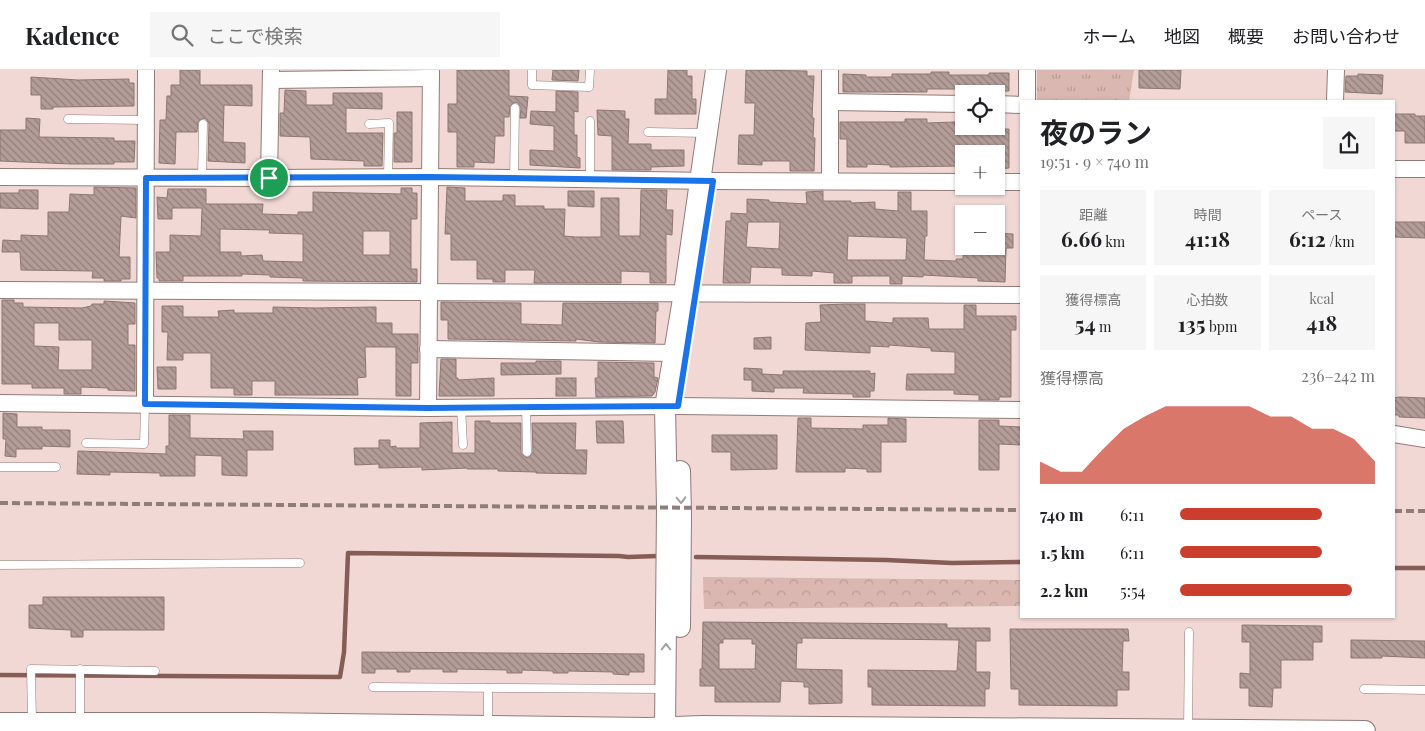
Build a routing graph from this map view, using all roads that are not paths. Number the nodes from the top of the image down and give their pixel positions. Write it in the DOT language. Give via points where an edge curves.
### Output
graph roads {
  1 [pos="146,70"];
  2 [pos="532,70"];
  3 [pos="590,70"];
  4 [pos="716,70"];
  5 [pos="728,70"];
  6 [pos="830,70"];
  7 [pos="1027,70"];
  8 [pos="1336,70"];
  9 [pos="431,74"];
  10 [pos="271,75"];
  11 [pos="1027,100"];
  12 [pos="1335,100"];
  13 [pos="830,102"];
  14 [pos="955,104"];
  15 [pos="1005,104"];
  16 [pos="1020,105"];
  17 [pos="515,108"];
  18 [pos="68,119"];
  19 [pos="146,120"];
  20 [pos="590,121"];
  21 [pos="202,124"];
  22 [pos="369,124"];
  23 [pos="648,132"];
  24 [pos="706,133"];
  25 [pos="1395,169"];
  26 [pos="1425,169"];
  27 [pos="0,176"];
  28 [pos="431,177"];
  29 [pos="146,178"];
  30 [pos="202,178"];
  31 [pos="269,178"];
  32 [pos="388,178"];
  33 [pos="514,179"];
  34 [pos="590,180"];
  35 [pos="830,180"];
  36 [pos="706,181"];
  37 [pos="955,182"];
  38 [pos="1005,182"];
  39 [pos="1020,182"];
  40 [pos="0,290"];
  41 [pos="146,290"];
  42 [pos="428,293"];
  43 [pos="689,293"];
  44 [pos="1020,295"];
  45 [pos="428,349"];
  46 [pos="674,353"];
  47 [pos="0,403"];
  48 [pos="145,404"];
  49 [pos="672,406"];
  50 [pos="526,407"];
  51 [pos="428,408"];
  52 [pos="461,408"];
  53 [pos="1020,410"];
  54 [pos="1395,434"];
  55 [pos="1425,439"];
  56 [pos="86,444"];
  57 [pos="463,445"];
  58 [pos="527,452"];
  59 [pos="0,467"];
  60 [pos="56,467"];
  61 [pos="300,563"];
  62 [pos="0,565"];
  63 [pos="1189,632"];
  64 [pos="80,669"];
  65 [pos="155,671"];
  66 [pos="373,687"];
  67 [pos="488,688"];
  68 [pos="666,689"];
  69 [pos="1364,689"];
  70 [pos="1425,690"];
  71 [pos="0,723"];
  72 [pos="32,723"];
  73 [pos="80,723"];
  74 [pos="488,724"];
  75 [pos="258,727"];
  76 [pos="672,729"];
  77 [pos="1070,730"];
  78 [pos="1162,730"];
  79 [pos="1188,730"];
  80 [pos="1365,731"];
  1 -- 19 [label="street"];
  2 -- 3 [label="lane" via="532,85 589,87"];
  4 -- 24 [label="street"];
  5 -- 36 [label="street"];
  6 -- 13 [label="street"];
  7 -- 11 [label="street"];
  8 -- 12 [label="street"];
  9 -- 10 [label="street"];
  9 -- 28 [label="street"];
  10 -- 31 [label="street"];
  13 -- 14 [label="street"];
  13 -- 35 [label="street"];
  15 -- 16 [label="street"];
  17 -- 33 [label="lane"];
  18 -- 19 [label="lane"];
  19 -- 29 [label="street"];
  20 -- 34 [label="lane"];
  21 -- 30 [label="lane"];
  22 -- 32 [label="lane" via="389,123"];
  23 -- 24 [label="lane"];
  24 -- 36 [label="street"];
  25 -- 26 [label="street"];
  27 -- 29 [label="street"];
  28 -- 32 [label="street"];
  28 -- 33 [label="street"];
  28 -- 42 [label="street"];
  29 -- 30 [label="street"];
  29 -- 41 [label="street"];
  30 -- 31 [label="street"];
  31 -- 32 [label="street"];
  33 -- 34 [label="street"];
  34 -- 36 [label="street"];
  35 -- 36 [label="street"];
  35 -- 37 [label="street"];
  36 -- 43 [label="street"];
  38 -- 39 [label="street"];
  40 -- 41 [label="street"];
  41 -- 42 [label="street"];
  41 -- 48 [label="street"];
  42 -- 43 [label="street"];
  42 -- 45 [label="street"];
  43 -- 44 [label="street"];
  43 -- 46 [label="street"];
  43 -- 49 [label="street"];
  45 -- 46 [label="street"];
  45 -- 51 [label="street"];
  46 -- 49 [label="street"];
  47 -- 48 [label="street"];
  48 -- 51 [label="street"];
  48 -- 56 [label="lane" via="144,444"];
  49 -- 50 [label="street"];
  49 -- 53 [label="street"];
  68 -- 49 [label="street, one-way" via="667,507"];
  49 -- 76 [label="street, one-way" via="681,515"];
  50 -- 52 [label="street"];
  50 -- 58 [label="lane"];
  51 -- 52 [label="street"];
  52 -- 57 [label="lane"];
  54 -- 55 [label="street"];
  59 -- 60 [label="lane"];
  61 -- 62 [label="lane"];
  63 -- 79 [label="lane"];
  64 -- 65 [label="lane"];
  64 -- 72 [label="lane" via="31,668"];
  64 -- 73 [label="lane"];
  66 -- 67 [label="lane"];
  67 -- 68 [label="lane"];
  67 -- 74 [label="lane"];
  68 -- 76 [label="street"];
  69 -- 70 [label="lane"];
  71 -- 72 [label="street"];
  72 -- 73 [label="street"];
  73 -- 75 [label="street"];
  74 -- 75 [label="street"];
  74 -- 76 [label="street"];
  76 -- 77 [label="street" via="710,726"];
  77 -- 78 [label="street"];
  78 -- 79 [label="street"];
  79 -- 80 [label="street"];
}
